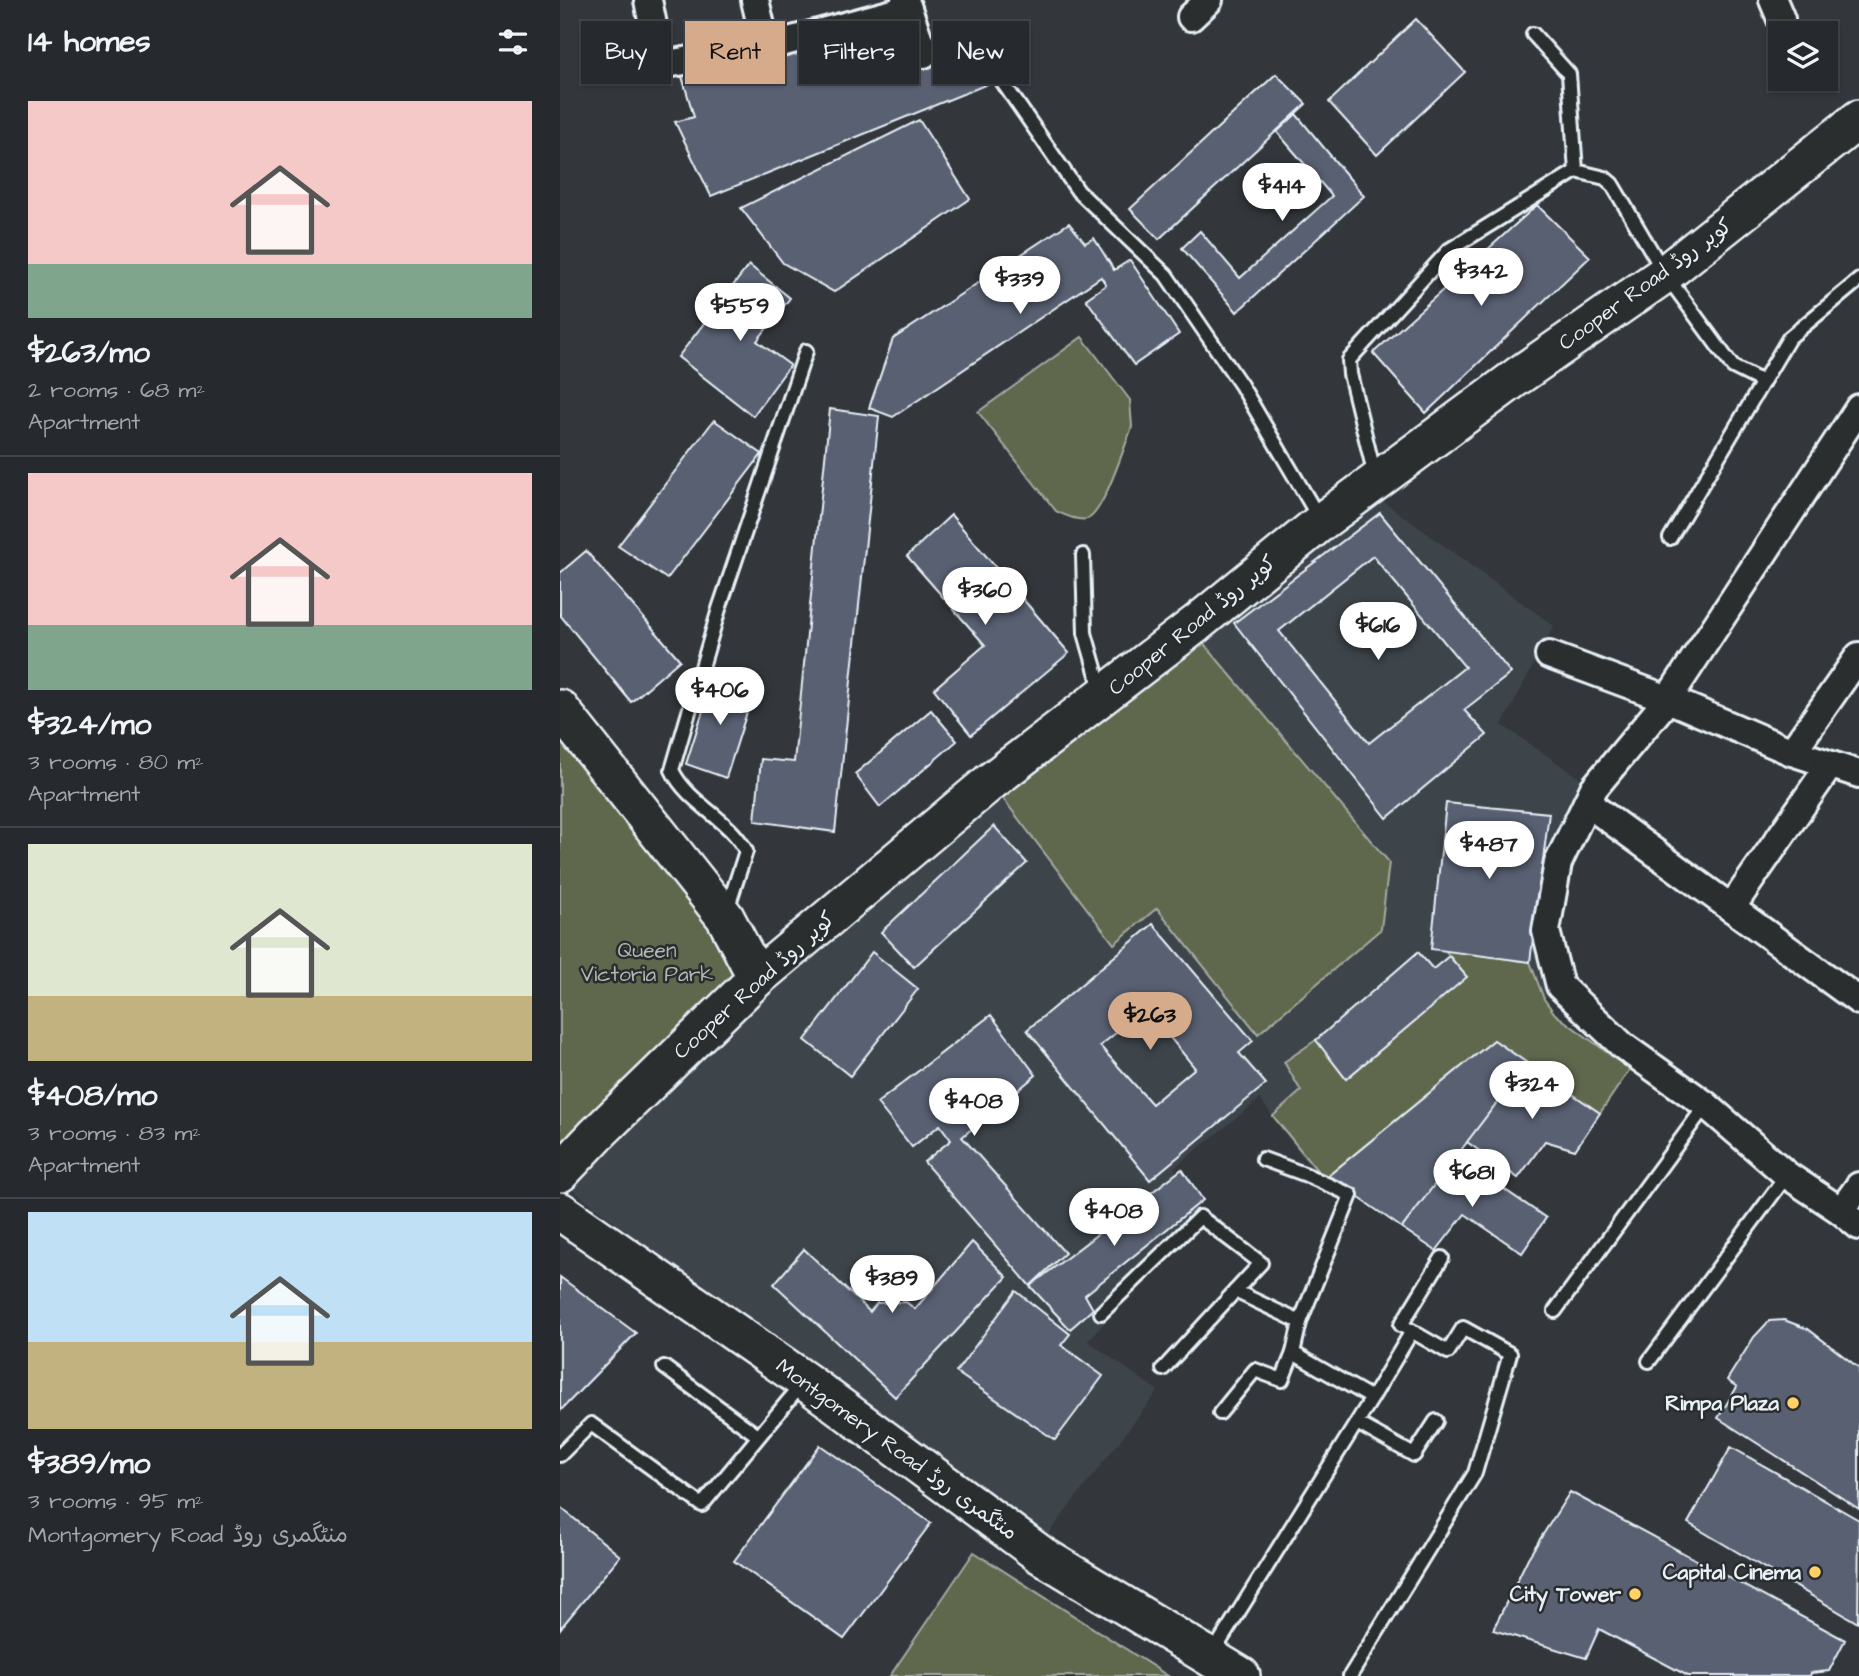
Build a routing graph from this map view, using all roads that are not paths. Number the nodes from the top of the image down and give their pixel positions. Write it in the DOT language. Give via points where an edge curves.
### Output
graph roads {
  1 [pos="648,0"];
  2 [pos="755,0"];
  3 [pos="906,5"];
  4 [pos="760,21"];
  5 [pos="1533,34"];
  6 [pos="785,41"];
  7 [pos="923,50"];
  8 [pos="685,61"];
  9 [pos="1859,119"];
  10 [pos="1576,171"];
  11 [pos="1665,274"];
  12 [pos="1859,280"];
  13 [pos="806,351"];
  14 [pos="1763,382"];
  15 [pos="1859,408"];
  16 [pos="1376,480"];
  17 [pos="1321,522"];
  18 [pos="1670,538"];
  19 [pos="1083,555"];
  20 [pos="1549,654"];
  21 [pos="1859,656"];
  22 [pos="1103,697"];
  23 [pos="1668,699"];
  24 [pos="560,709"];
  25 [pos="1792,752"];
  26 [pos="1830,765"];
  27 [pos="1859,774"];
  28 [pos="1587,803"];
  29 [pos="1731,908"];
  30 [pos="729,923"];
  31 [pos="791,948"];
  32 [pos="757,978"];
  33 [pos="1859,1001"];
  34 [pos="1706,1105"];
  35 [pos="1263,1159"];
  36 [pos="560,1174"];
  37 [pos="1787,1175"];
  38 [pos="1859,1186"];
  39 [pos="560,1211"];
  40 [pos="1850,1219"];
  41 [pos="1442,1258"];
  42 [pos="1235,1291"];
  43 [pos="1555,1311"];
  44 [pos="1101,1313"];
  45 [pos="1300,1322"];
  46 [pos="1412,1331"];
  47 [pos="1293,1353"];
  48 [pos="1649,1361"];
  49 [pos="664,1367"];
  50 [pos="1163,1369"];
  51 [pos="805,1381"];
  52 [pos="1372,1398"];
  53 [pos="1220,1413"];
  54 [pos="1436,1421"];
  55 [pos="1357,1423"];
  56 [pos="758,1436"];
  57 [pos="560,1455"];
  58 [pos="1211,1657"];
  59 [pos="1241,1676"];
  60 [pos="1350,1676"];
  1 -- 8 [label="street" via="661,65"];
  2 -- 4 [label="street"];
  3 -- 6 [label="street"];
  3 -- 7 [label="street"];
  5 -- 10 [label="lane" via="1569,74"];
  7 -- 17 [label="lane" via="966,35 972,38 1078,191 1166,275 1241,385"];
  9 -- 11 [label="main road, Cooper Road کوپر روڈ"];
  10 -- 11 [label="lane" via="1612,184"];
  10 -- 16 [label="lane" via="1449,250 1349,360"];
  11 -- 14 [label="lane" via="1733,367"];
  11 -- 16 [label="main road, Cooper Road کوپر روڈ"];
  12 -- 14 [label="lane" via="1789,338"];
  13 -- 30 [label="lane" via="719,609 672,770 701,806 739,836 746,851"];
  14 -- 18 [label="lane"];
  15 -- 23 [label="street"];
  16 -- 17 [label="main road, Cooper Road کوپر روڈ"];
  17 -- 22 [label="main road, Cooper Road کوپر روڈ"];
  19 -- 22 [label="lane" via="1085,633"];
  20 -- 23 [label="street"];
  21 -- 25 [label="street"];
  22 -- 31 [label="main road, Cooper Road کوپر روڈ" via="989,783"];
  23 -- 25 [label="street"];
  23 -- 28 [label="street"];
  24 -- 30 [label="main road"];
  25 -- 26 [label="street"];
  26 -- 27 [label="street"];
  26 -- 29 [label="street"];
  28 -- 29 [label="street"];
  28 -- 34 [label="street" via="1558,863 1546,931 1560,986 1623,1046"];
  29 -- 33 [label="street"];
  30 -- 31 [label="main road"];
  30 -- 32 [label="main road"];
  31 -- 32 [label="main road, Cooper Road کوپر روڈ"];
  32 -- 36 [label="main road, Cooper Road کوپر روڈ"];
  34 -- 37 [label="street"];
  34 -- 43 [label="lane"];
  35 -- 45 [label="lane" via="1351,1195"];
  37 -- 40 [label="street"];
  37 -- 48 [label="lane"];
  38 -- 40 [label="street"];
  39 -- 51 [label="main road, Montgomery Road منٹگمری روڈ"];
  41 -- 46 [label="lane" via="1401,1325"];
  42 -- 44 [label="lane" via="1261,1263 1200,1217"];
  42 -- 45 [label="lane"];
  42 -- 50 [label="lane"];
  45 -- 47 [label="lane"];
  46 -- 52 [label="lane"];
  46 -- 60 [label="lane" via="1448,1353 1463,1328 1510,1354 1475,1473"];
  47 -- 52 [label="lane"];
  47 -- 53 [label="lane" via="1282,1380 1255,1370"];
  49 -- 56 [label="lane"];
  51 -- 56 [label="lane"];
  51 -- 58 [label="main road, Montgomery Road منٹگمری روڈ" via="1041,1555"];
  52 -- 55 [label="lane"];
  54 -- 55 [label="lane" via="1414,1455"];
  55 -- 58 [label="lane"];
  56 -- 57 [label="lane" via="702,1504 591,1424"];
  58 -- 59 [label="main road, Montgomery Road منٹگمری روڈ"];
}
